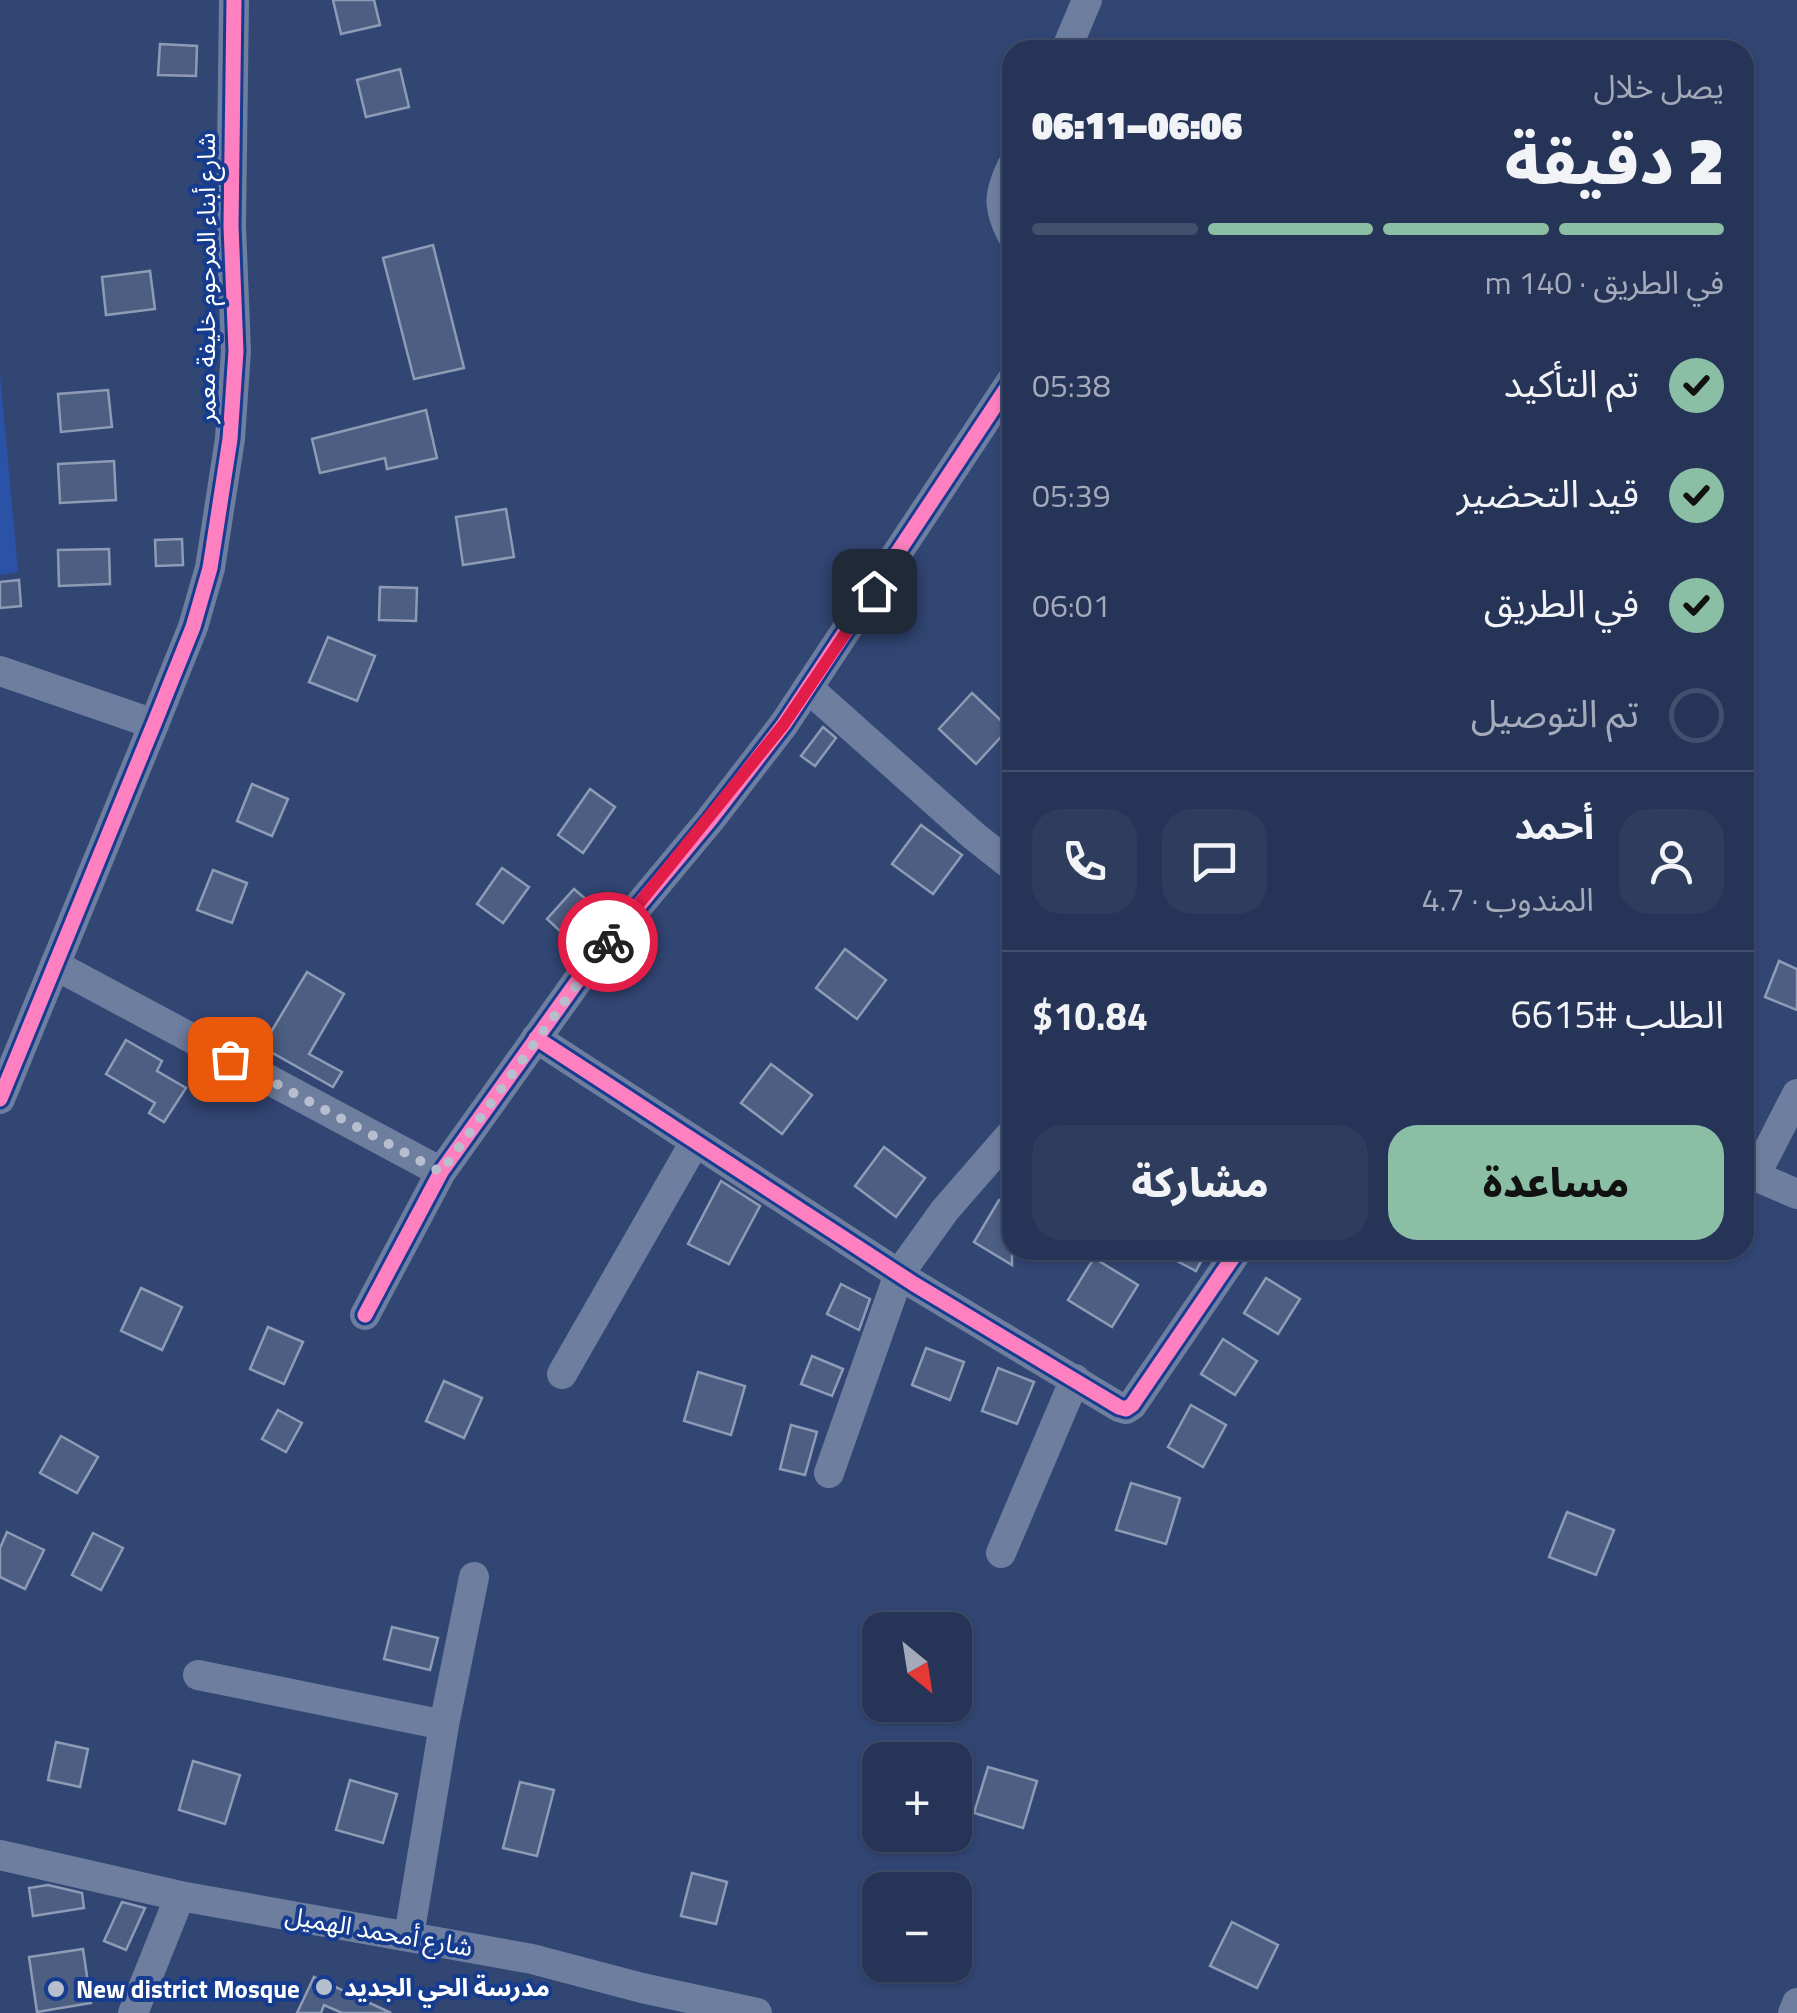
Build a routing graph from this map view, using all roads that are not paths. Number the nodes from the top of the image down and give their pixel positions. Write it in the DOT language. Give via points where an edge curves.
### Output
graph roads {
  1 [pos="234,0"];
  2 [pos="1087,0"];
  3 [pos="1070,40"];
  4 [pos="1002,395"];
  5 [pos="0,670"];
  6 [pos="808,688"];
  7 [pos="154,724"];
  8 [pos="1002,858"];
  9 [pos="55,966"];
  10 [pos="536,1038"];
  11 [pos="1797,1094"];
  12 [pos="0,1099"];
  13 [pos="695,1142"];
  14 [pos="1002,1144"];
  15 [pos="441,1172"];
  16 [pos="1797,1194"];
  17 [pos="1231,1260"];
  18 [pos="899,1274"];
  19 [pos="366,1315"];
  20 [pos="562,1374"];
  21 [pos="1075,1380"];
  22 [pos="829,1473"];
  23 [pos="1001,1552"];
  24 [pos="474,1577"];
  25 [pos="198,1675"];
  26 [pos="444,1725"];
  27 [pos="0,1856"];
  28 [pos="180,1896"];
  29 [pos="410,1936"];
  30 [pos="636,2001"];
  31 [pos="1797,2003"];
  32 [pos="133,2013"];
  33 [pos="758,2013"];
  34 [pos="1792,2013"];
  1 -- 7 [label="street, شارع أبناء المرحوم خليفة معمر" via="236,350 230,439 210,568"];
  2 -- 3 [label="street"];
  4 -- 6 [label="street"];
  5 -- 7 [label="street"];
  6 -- 8 [label="street"];
  6 -- 10 [label="street"];
  7 -- 9 [label="street, شارع أبناء المرحوم خليفة معمر"];
  9 -- 12 [label="street, شارع أبناء المرحوم خليفة معمر"];
  9 -- 15 [label="street"];
  10 -- 13 [label="street"];
  10 -- 15 [label="street"];
  11 -- 16 [label="street" via="1756,1176"];
  13 -- 18 [label="street"];
  13 -- 20 [label="street"];
  14 -- 18 [label="street"];
  15 -- 19 [label="street"];
  17 -- 21 [label="street" via="1130,1408"];
  18 -- 21 [label="street"];
  18 -- 22 [label="street"];
  21 -- 23 [label="street"];
  24 -- 26 [label="street"];
  25 -- 26 [label="street"];
  26 -- 29 [label="street"];
  27 -- 28 [label="street, شارع أمحمد الهميل"];
  28 -- 29 [label="street, شارع أمحمد الهميل"];
  28 -- 32 [label="street"];
  29 -- 30 [label="street, شارع أمحمد الهميل" via="532,1959"];
  30 -- 33 [label="street, شارع أمحمد الهميل"];
  31 -- 34 [label="street"];
}
